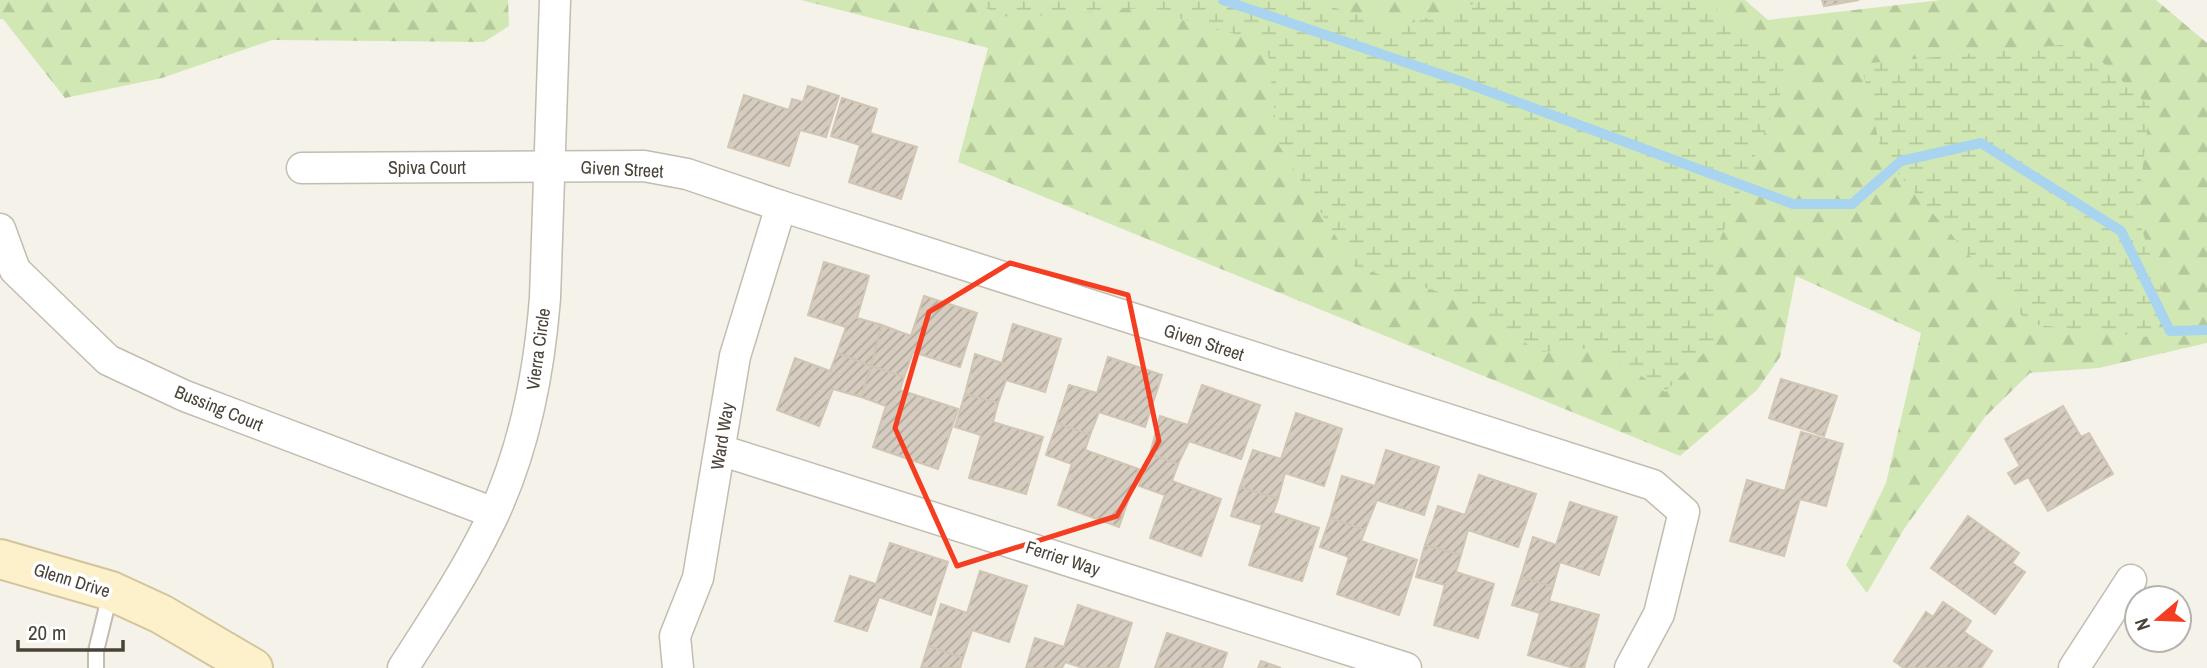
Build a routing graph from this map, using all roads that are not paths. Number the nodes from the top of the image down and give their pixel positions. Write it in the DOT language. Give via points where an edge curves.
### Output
graph roads {
  1 [pos="555,0"];
  2 [pos="551,166"];
  3 [pos="302,168"];
  4 [pos="780,206"];
  5 [pos="0,229"];
  6 [pos="720,450"];
  7 [pos="494,513"];
  8 [pos="0,559"];
  9 [pos="2132,580"];
  10 [pos="111,592"];
  11 [pos="96,668"];
  12 [pos="253,668"];
  13 [pos="403,668"];
  14 [pos="678,668"];
  15 [pos="1406,668"];
  16 [pos="1630,668"];
  17 [pos="2074,668"];
  1 -- 2 [label="street, Vierra Circle"];
  2 -- 3 [label="street, Spiva Court"];
  2 -- 4 [label="street, Given Street" via="644,166 687,174"];
  2 -- 7 [label="street, Vierra Circle" via="543,332 528,410"];
  4 -- 6 [label="street, Ward Way" via="735,356"];
  4 -- 16 [label="street, Given Street" via="1653,485 1684,512 1659,614"];
  5 -- 7 [label="street, Bussing Court" via="15,270 108,360 185,396"];
  6 -- 14 [label="street, Ward Way" via="698,578 675,636"];
  6 -- 15 [label="street, Ferrier Way"];
  7 -- 13 [label="street, Vierra Circle" via="458,583"];
  8 -- 10 [label="street, Glenn Drive"];
  9 -- 17 [label="street"];
  10 -- 11 [label="lane"];
  10 -- 12 [label="street, Glenn Drive" via="161,614"];
}
